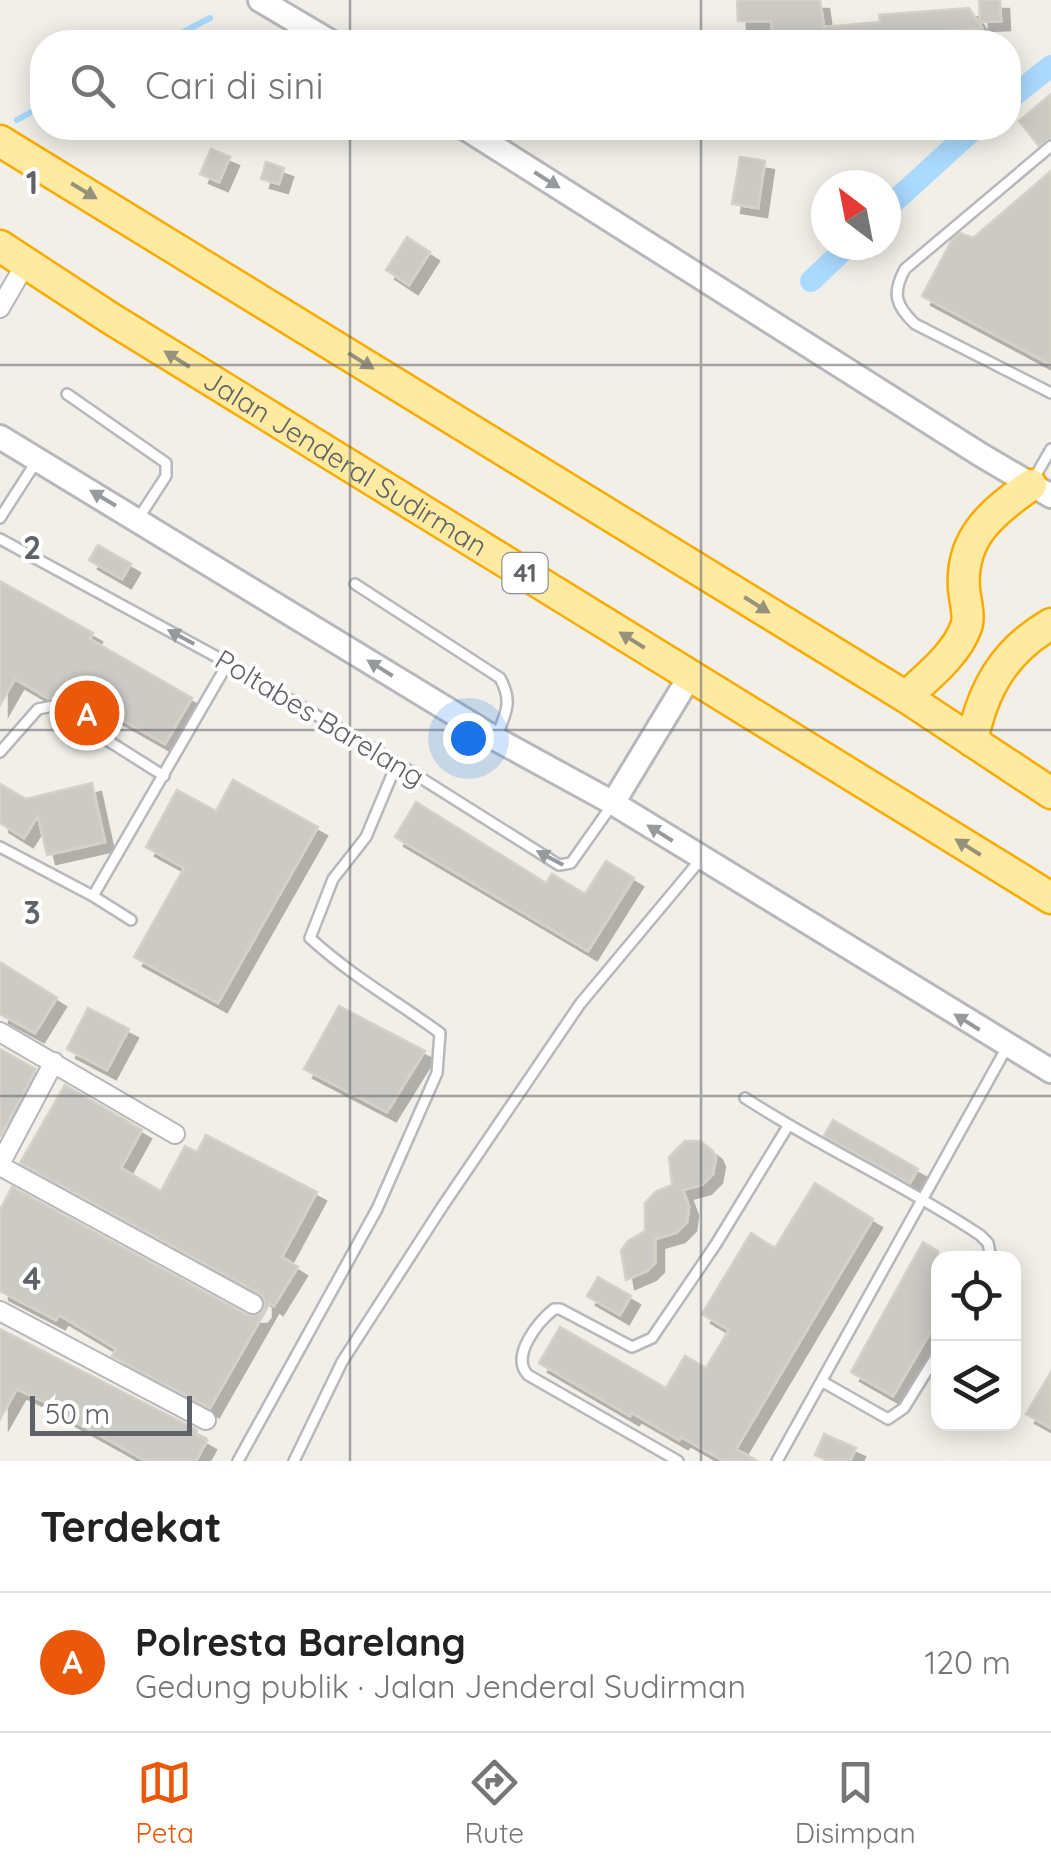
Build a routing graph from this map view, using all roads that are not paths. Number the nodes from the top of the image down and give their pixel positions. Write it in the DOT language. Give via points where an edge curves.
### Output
graph roads {
  1 [pos="260,0"];
  2 [pos="311,30"];
  3 [pos="484,140"];
  4 [pos="0,141"];
  5 [pos="1051,146"];
  6 [pos="0,246"];
  7 [pos="26,263"];
  8 [pos="0,308"];
  9 [pos="1051,393"];
  10 [pos="68,394"];
  11 [pos="0,437"];
  12 [pos="1051,449"];
  13 [pos="38,459"];
  14 [pos="1041,490"];
  15 [pos="0,518"];
  16 [pos="138,519"];
  17 [pos="0,540"];
  18 [pos="355,584"];
  19 [pos="968,624"];
  20 [pos="1051,624"];
  21 [pos="1014,650"];
  22 [pos="228,663"];
  23 [pos="690,676"];
  24 [pos="906,697"];
  25 [pos="496,739"];
  26 [pos="972,741"];
  27 [pos="0,752"];
  28 [pos="398,763"];
  29 [pos="164,776"];
  30 [pos="1051,793"];
  31 [pos="613,803"];
  32 [pos="0,847"];
  33 [pos="701,858"];
  34 [pos="93,896"];
  35 [pos="1051,898"];
  36 [pos="132,920"];
  37 [pos="0,1032"];
  38 [pos="1007,1046"];
  39 [pos="54,1062"];
  40 [pos="1051,1071"];
  41 [pos="746,1098"];
  42 [pos="788,1126"];
  43 [pos="175,1134"];
  44 [pos="0,1165"];
  45 [pos="924,1197"];
  46 [pos="989,1251"];
  47 [pos="253,1304"];
  48 [pos="0,1312"];
  49 [pos="931,1364"];
  50 [pos="823,1382"];
  51 [pos="206,1420"];
  52 [pos="672,1460"];
  53 [pos="238,1461"];
  54 [pos="294,1461"];
  55 [pos="777,1461"];
  1 -- 2 [label="street"];
  3 -- 14 [label="street, one-way"];
  4 -- 24 [label="highway, one-way"];
  5 -- 9 [label="lane" via="905,269 895,300 915,324"];
  6 -- 7 [label="highway, Jalan Jenderal Sudirman / 41"];
  7 -- 8 [label="street"];
  23 -- 7 [label="highway, Jalan Jenderal Sudirman / 41, one-way"];
  10 -- 16 [label="lane" via="166,463 166,476"];
  11 -- 13 [label="street"];
  12 -- 14 [label="lane"];
  13 -- 15 [label="lane"];
  16 -- 13 [label="street, one-way"];
  14 -- 19 [label="highway" via="992,515 974,533 964,564"];
  25 -- 16 [label="street, one-way"];
  22 -- 17 [label="lane, Poltabes Barelang, one-way"];
  18 -- 25 [label="lane" via="500,678 508,706"];
  19 -- 21 [label="highway"];
  19 -- 24 [label="highway" via="952,652"];
  20 -- 21 [label="highway"];
  21 -- 26 [label="highway" via="987,689"];
  22 -- 28 [label="lane, Poltabes Barelang"];
  22 -- 29 [label="lane"];
  23 -- 31 [label="street"];
  35 -- 23 [label="highway, Jalan Jenderal Sudirman / 41, one-way"];
  24 -- 26 [label="highway"];
  25 -- 31 [label="street"];
  26 -- 30 [label="highway"];
  27 -- 29 [label="lane" via="38,709 53,706"];
  31 -- 28 [label="lane, Poltabes Barelang, one-way" via="563,866"];
  28 -- 53 [label="lane" via="366,837 333,879 310,938 440,1033 437,1073 377,1209"];
  29 -- 34 [label="lane"];
  33 -- 31 [label="street, one-way"];
  32 -- 34 [label="lane"];
  38 -- 33 [label="street, one-way"];
  33 -- 54 [label="lane" via="580,1004 453,1191 342,1362"];
  34 -- 36 [label="lane"];
  37 -- 39 [label="street"];
  38 -- 40 [label="street"];
  38 -- 45 [label="lane"];
  39 -- 43 [label="street"];
  39 -- 44 [label="street"];
  41 -- 42 [label="lane"];
  42 -- 45 [label="lane"];
  42 -- 52 [label="lane" via="652,1338 632,1347 560,1308 536,1329 521,1359 528,1375"];
  44 -- 47 [label="street"];
  45 -- 46 [label="lane" via="980,1235"];
  45 -- 50 [label="lane"];
  48 -- 51 [label="street"];
  49 -- 50 [label="lane" via="904,1408 888,1419"];
  50 -- 55 [label="lane"];
}
